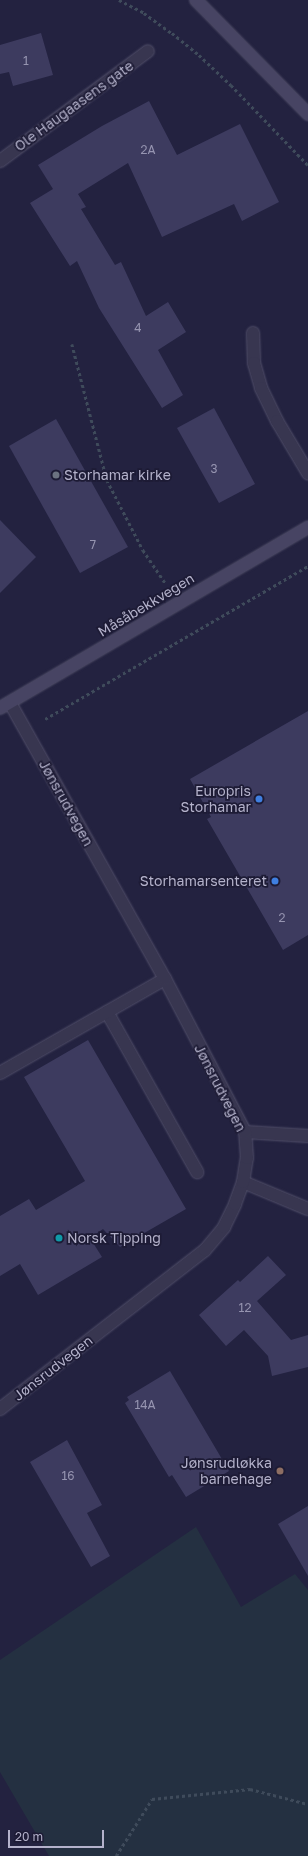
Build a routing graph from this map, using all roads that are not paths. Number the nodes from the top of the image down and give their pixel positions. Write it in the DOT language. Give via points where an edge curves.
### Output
graph roads {
  1 [pos="196,0"];
  2 [pos="148,51"];
  3 [pos="308,114"];
  4 [pos="0,161"];
  5 [pos="253,333"];
  6 [pos="308,473"];
  7 [pos="308,527"];
  8 [pos="5,706"];
  9 [pos="165,979"];
  10 [pos="107,1012"];
  11 [pos="0,1072"];
  12 [pos="245,1132"];
  13 [pos="308,1136"];
  14 [pos="197,1172"];
  15 [pos="243,1182"];
  16 [pos="308,1209"];
  17 [pos="0,1409"];
  1 -- 3 [label="street"];
  2 -- 4 [label="street, Ole Haugaasens gate"];
  5 -- 6 [label="street" via="254,363 261,388"];
  7 -- 8 [label="street, Måsåbekkvegen"];
  8 -- 9 [label="street, Jønsrudvegen" via="25,730"];
  9 -- 10 [label="street"];
  9 -- 12 [label="street, Jønsrudvegen"];
  10 -- 11 [label="street"];
  10 -- 14 [label="street"];
  12 -- 13 [label="street"];
  12 -- 15 [label="street, Jønsrudvegen" via="247,1158"];
  15 -- 16 [label="street"];
  15 -- 17 [label="street, Jønsrudvegen" via="236,1204 224,1227 205,1250"];
}
